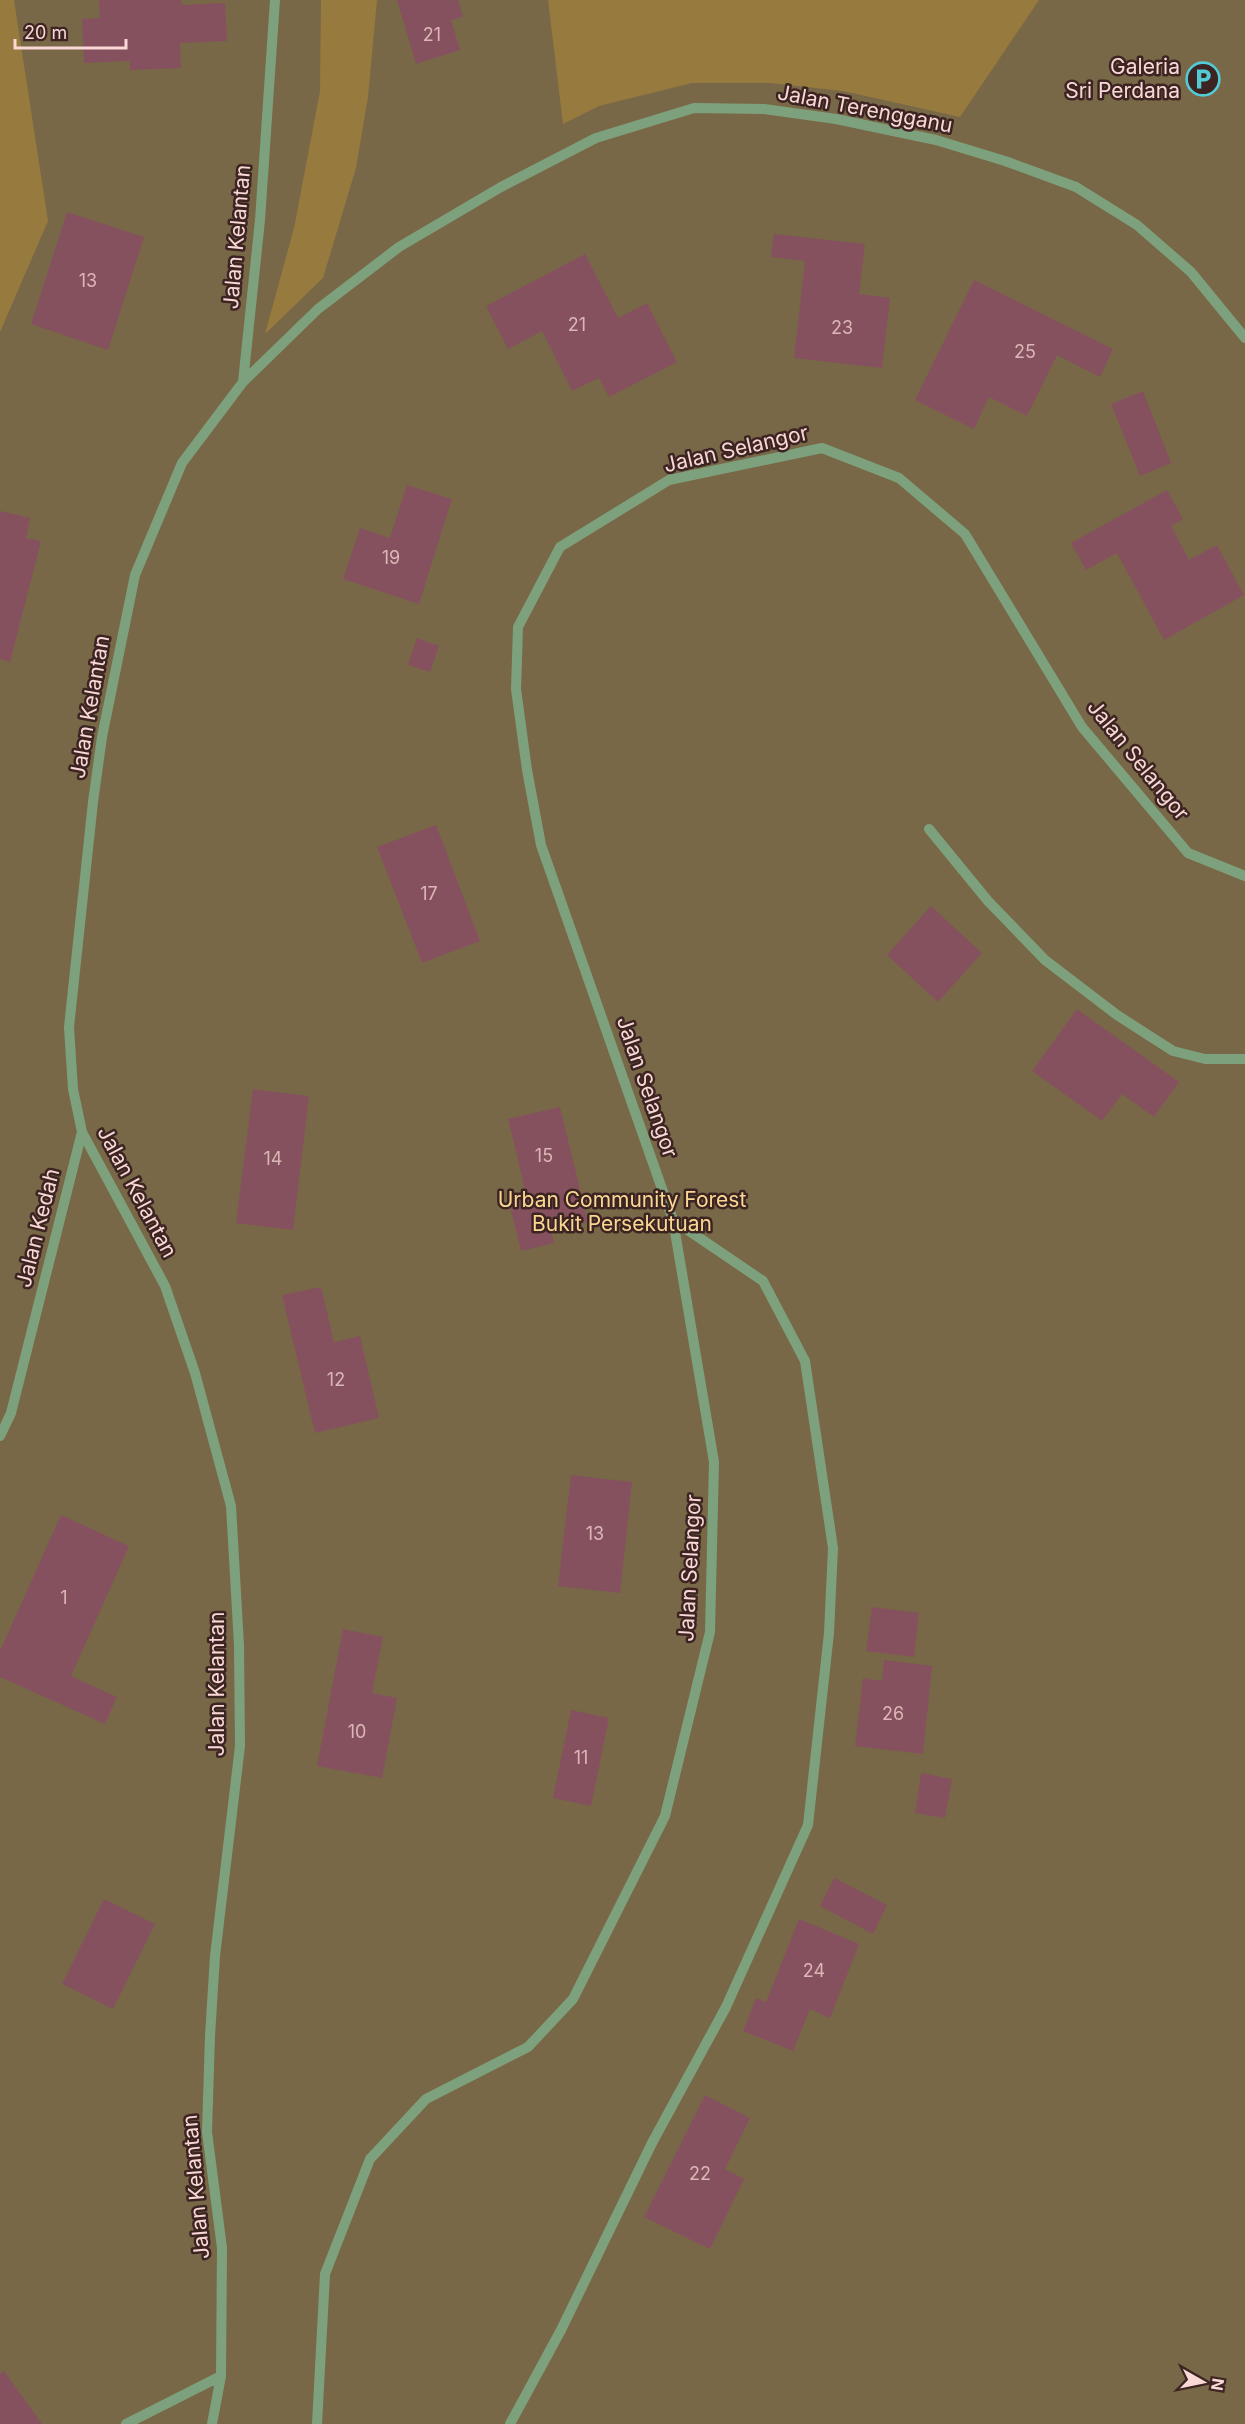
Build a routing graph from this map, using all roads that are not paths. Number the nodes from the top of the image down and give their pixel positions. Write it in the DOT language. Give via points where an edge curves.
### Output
graph roads {
  1 [pos="266,0"];
  2 [pos="275,0"];
  3 [pos="273,35"];
  4 [pos="1245,338"];
  5 [pos="243,382"];
  6 [pos="930,829"];
  7 [pos="1245,876"];
  8 [pos="1245,1059"];
  9 [pos="82,1132"];
  10 [pos="673,1220"];
  11 [pos="0,1437"];
  12 [pos="221,2376"];
  13 [pos="126,2424"];
  14 [pos="212,2424"];
  15 [pos="317,2424"];
  16 [pos="510,2424"];
  1 -- 3 [label="street"];
  2 -- 3 [label="street, Jalan Kelantan"];
  3 -- 5 [label="street, Jalan Kelantan"];
  4 -- 5 [label="street, Jalan Terengganu" via="1191,272 1137,225 1076,187 936,140 836,119 764,109 694,108 596,138 501,187 399,247 318,309"];
  5 -- 9 [label="street, Jalan Kelantan" via="182,464 135,575 94,791 69,1027 73,1089"];
  6 -- 8 [label="street" via="988,901 1045,960 1117,1015 1173,1051 1205,1059"];
  7 -- 10 [label="street, Jalan Selangor" via="1188,853 1082,727 965,534 898,478 822,448 669,480 560,547 518,627 516,689 541,845"];
  9 -- 11 [label="street, Jalan Kedah" via="11,1413"];
  9 -- 12 [label="street, Jalan Kelantan" via="165,1286 195,1373 231,1506 240,1746 215,1956 207,2132 222,2248"];
  10 -- 15 [label="street, Jalan Selangor" via="714,1473 710,1632 665,1816 573,1999 528,2047 426,2099 370,2159 325,2274"];
  10 -- 16 [label="street" via="763,1281 805,1361 833,1548 829,1633 808,1825 726,2007 652,2143 561,2330"];
  12 -- 13 [label="street"];
  12 -- 14 [label="street, Jalan Kelantan"];
}
